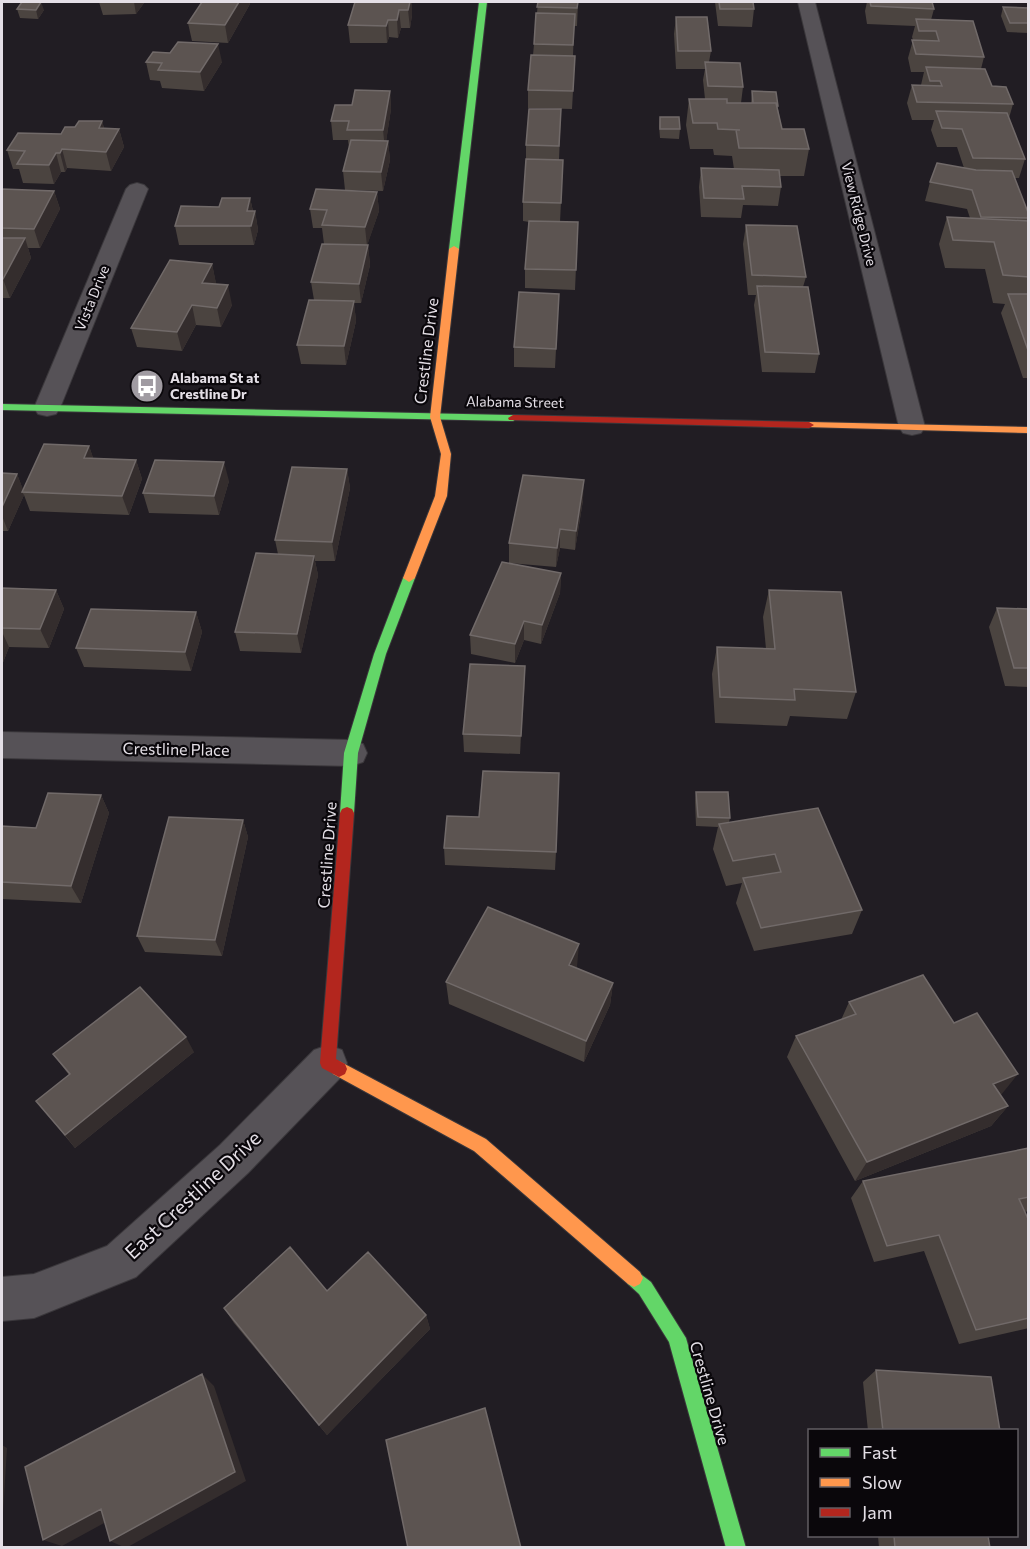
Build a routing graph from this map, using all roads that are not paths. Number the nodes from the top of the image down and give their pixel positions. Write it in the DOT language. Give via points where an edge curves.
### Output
graph roads {
  1 [pos="483,2"];
  2 [pos="806,2"];
  3 [pos="137,189"];
  4 [pos="2,407"];
  5 [pos="47,408"];
  6 [pos="435,417"];
  7 [pos="912,427"];
  8 [pos="1029,430"];
  9 [pos="2,745"];
  10 [pos="351,753"];
  11 [pos="328,1064"];
  12 [pos="2,1299"];
  13 [pos="736,1548"];
  1 -- 6 [label="street, Crestline Drive"];
  2 -- 7 [label="street, View Ridge Drive"];
  3 -- 5 [label="street, Vista Drive"];
  4 -- 5 [label="street, Alabama Street"];
  5 -- 6 [label="street, Alabama Street"];
  6 -- 7 [label="street, Alabama Street"];
  6 -- 10 [label="street, Crestline Drive" via="446,454 441,496 380,654"];
  7 -- 8 [label="street, Alabama Street"];
  9 -- 10 [label="street, Crestline Place"];
  10 -- 11 [label="street, Crestline Drive"];
  11 -- 12 [label="street, East Crestline Drive" via="234,1159 121,1262 34,1296"];
  11 -- 13 [label="street, Crestline Drive" via="382,1089 480,1145 645,1288 677,1338"];
}
